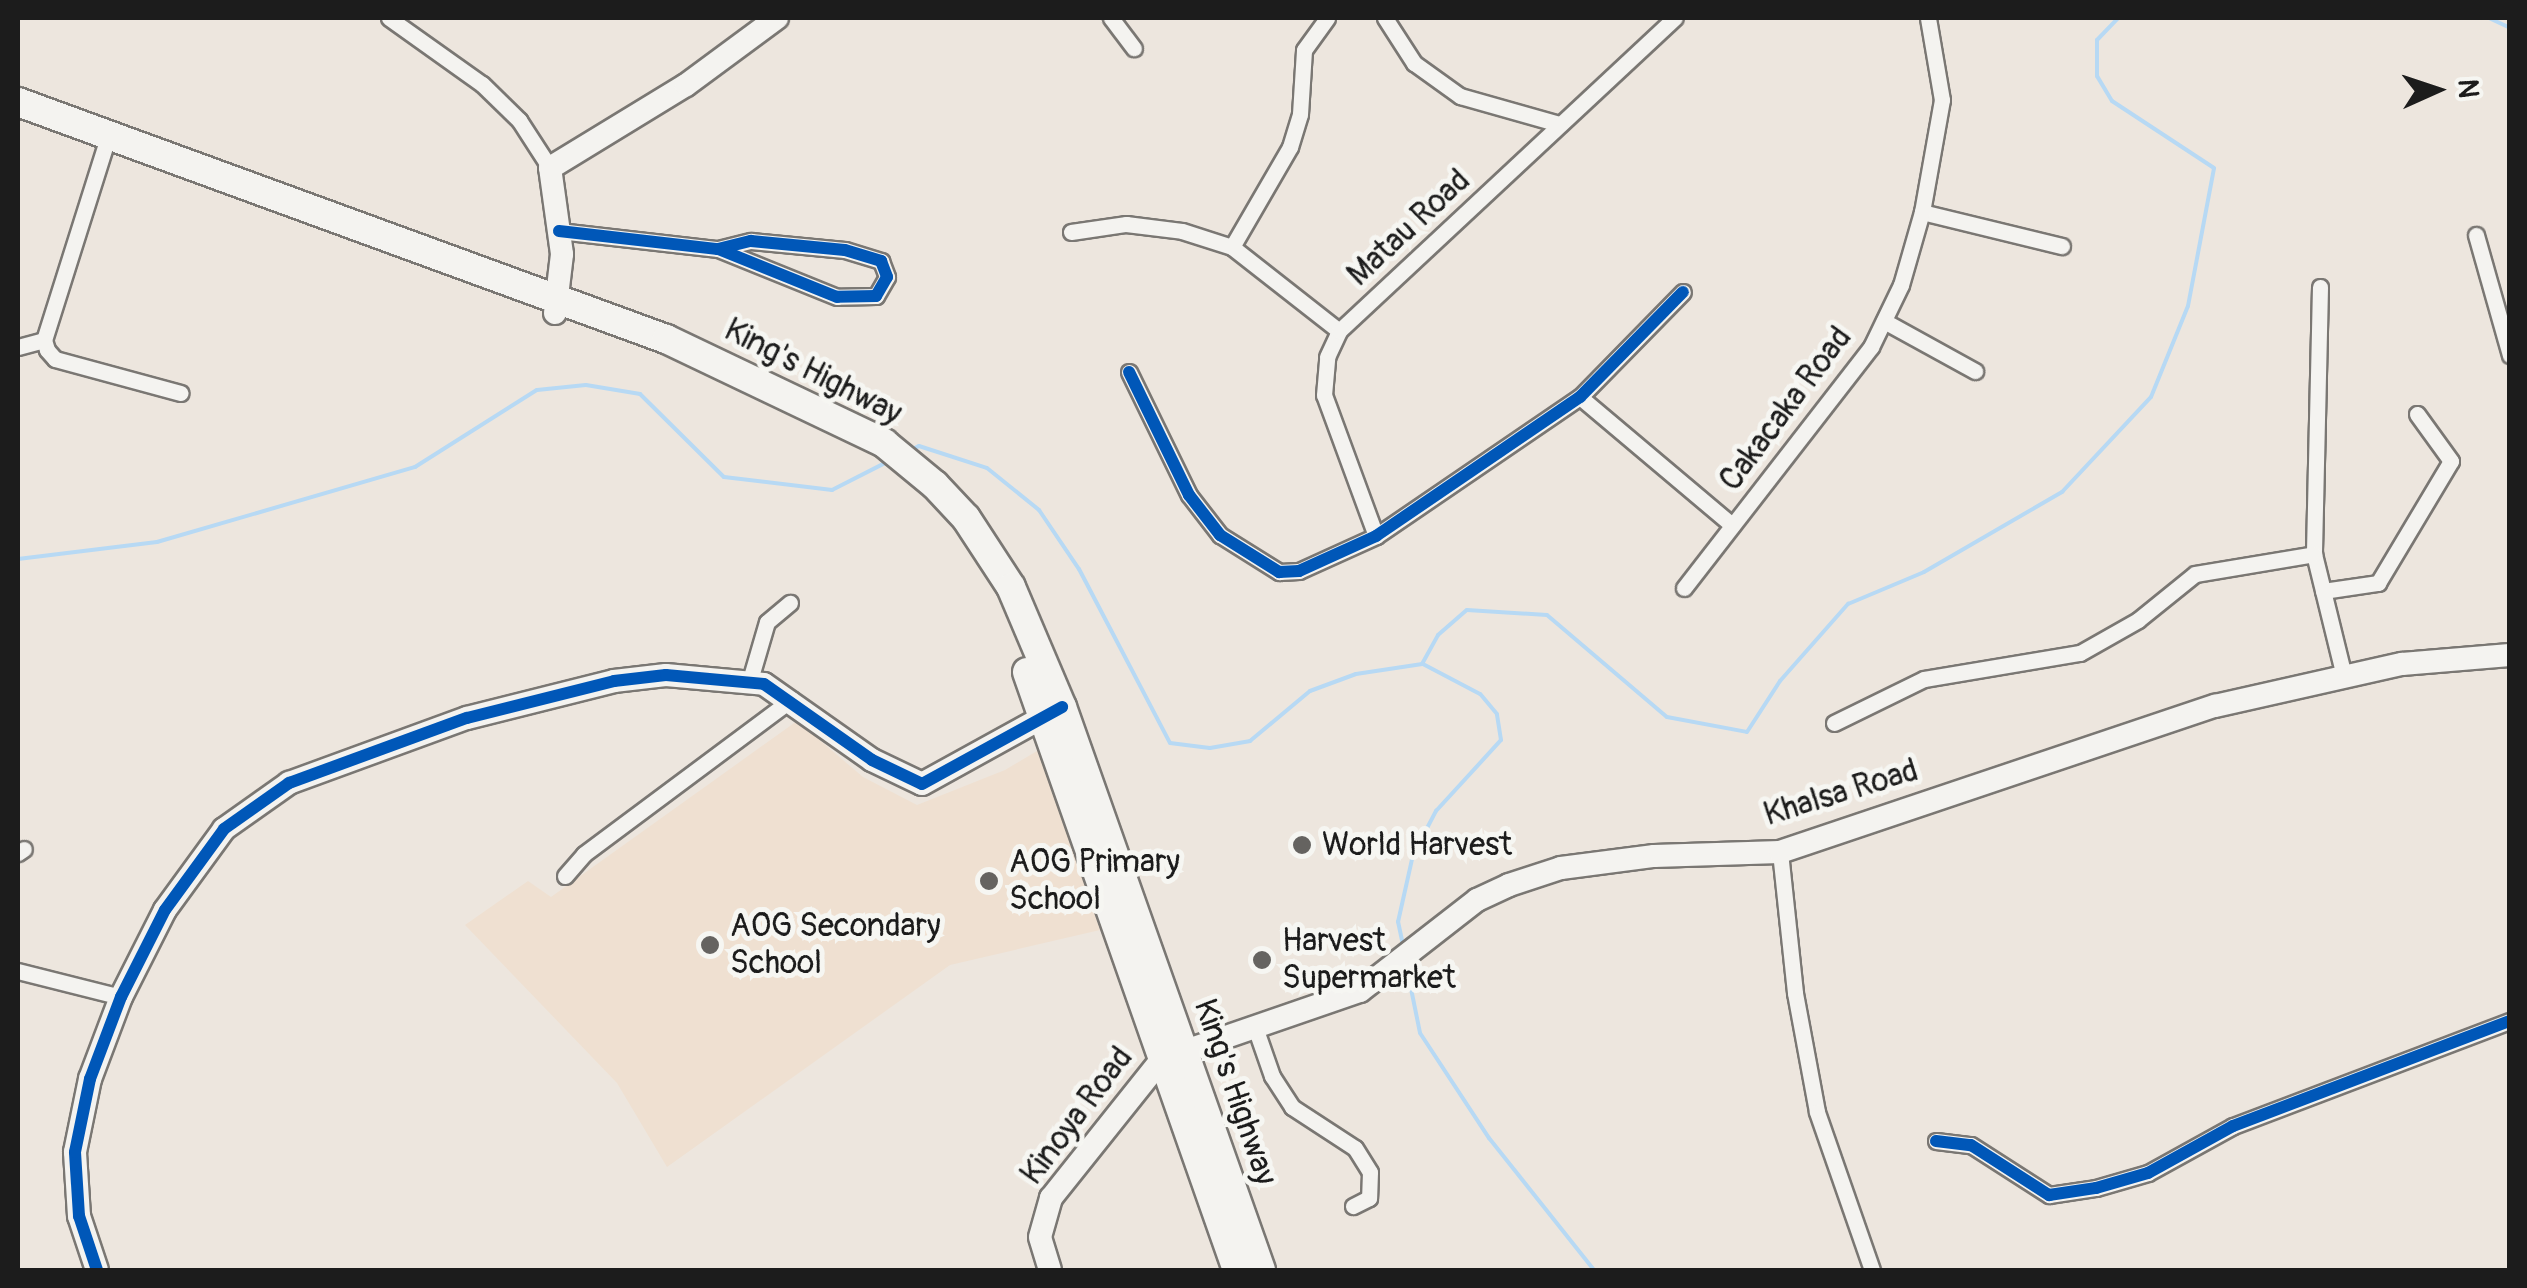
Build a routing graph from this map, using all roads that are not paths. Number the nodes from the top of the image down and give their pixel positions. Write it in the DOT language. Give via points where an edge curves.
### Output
graph roads {
  1 [pos="389,18"];
  2 [pos="778,18"];
  3 [pos="1111,18"];
  4 [pos="1328,18"];
  5 [pos="1384,18"];
  6 [pos="1674,18"];
  7 [pos="1928,18"];
  8 [pos="1134,48"];
  9 [pos="18,102"];
  10 [pos="18,120"];
  11 [pos="1559,124"];
  12 [pos="105,142"];
  13 [pos="550,168"];
  14 [pos="1922,212"];
  15 [pos="559,231"];
  16 [pos="1071,232"];
  17 [pos="2476,235"];
  18 [pos="2062,246"];
  19 [pos="1232,247"];
  20 [pos="718,250"];
  21 [pos="2320,287"];
  22 [pos="1683,292"];
  23 [pos="556,305"];
  24 [pos="2504,314"];
  25 [pos="1884,321"];
  26 [pos="1340,331"];
  27 [pos="44,340"];
  28 [pos="18,347"];
  29 [pos="2510,355"];
  30 [pos="1975,371"];
  31 [pos="1129,372"];
  32 [pos="180,394"];
  33 [pos="1580,397"];
  34 [pos="2417,414"];
  35 [pos="1732,525"];
  36 [pos="1376,536"];
  37 [pos="2314,554"];
  38 [pos="1684,588"];
  39 [pos="2323,591"];
  40 [pos="790,603"];
  41 [pos="2510,654"];
  42 [pos="2344,676"];
  43 [pos="750,680"];
  44 [pos="792,698"];
  45 [pos="1053,711"];
  46 [pos="1834,723"];
  47 [pos="1780,852"];
  48 [pos="565,876"];
  49 [pos="18,971"];
  50 [pos="121,997"];
  51 [pos="2510,1021"];
  52 [pos="1256,1030"];
  53 [pos="1173,1056"];
  54 [pos="1936,1141"];
  55 [pos="1353,1206"];
  56 [pos="96,1270"];
  57 [pos="1050,1270"];
  58 [pos="1237,1270"];
  59 [pos="1262,1270"];
  60 [pos="1872,1270"];
  1 -- 13 [label="street" via="482,84 520,120"];
  2 -- 13 [label="street"];
  3 -- 8 [label="street"];
  4 -- 19 [label="street" via="1304,50 1300,114 1290,147"];
  5 -- 11 [label="street" via="1414,63 1460,96"];
  6 -- 11 [label="street, Matau Road"];
  7 -- 14 [label="street, Cakacaka Road" via="1942,100"];
  9 -- 12 [label="highway, King's Highway"];
  10 -- 12 [label="highway, King's Highway"];
  11 -- 26 [label="street, Matau Road"];
  12 -- 23 [label="highway, King's Highway"];
  12 -- 27 [label="street"];
  13 -- 15 [label="street"];
  14 -- 18 [label="street"];
  14 -- 25 [label="street, Cakacaka Road"];
  15 -- 20 [label="street"];
  15 -- 23 [label="street"];
  16 -- 19 [label="street" via="1126,224 1182,231"];
  17 -- 24 [label="street"];
  19 -- 26 [label="street"];
  20 -- 20 [label="street" via="751,242 845,250 880,261 887,277 876,296 837,298"];
  21 -- 37 [label="street"];
  22 -- 33 [label="street"];
  23 -- 45 [label="highway, King's Highway" via="666,339 889,457 978,562"];
  24 -- 29 [label="street"];
  25 -- 30 [label="street"];
  25 -- 35 [label="street, Cakacaka Road" via="1871,348"];
  26 -- 36 [label="street, Matau Road" via="1327,357 1324,395"];
  27 -- 28 [label="street"];
  27 -- 32 [label="street" via="56,360"];
  31 -- 36 [label="street" via="1189,495 1220,535 1248,557 1279,572 1299,571"];
  33 -- 35 [label="street"];
  33 -- 36 [label="street"];
  34 -- 39 [label="street" via="2451,461 2378,583"];
  35 -- 38 [label="street, Cakacaka Road"];
  37 -- 39 [label="street"];
  37 -- 46 [label="street" via="2196,574 2080,654 1924,679"];
  39 -- 42 [label="street"];
  40 -- 43 [label="street" via="767,622"];
  41 -- 42 [label="street, Khalsa Road"];
  42 -- 47 [label="street, Khalsa Road" via="2215,706"];
  43 -- 44 [label="street"];
  43 -- 50 [label="street" via="687,675 614,681 440,726 289,783 224,829 165,910"];
  44 -- 45 [label="street" via="872,760 922,784"];
  44 -- 48 [label="street" via="584,854"];
  45 -- 53 [label="highway, King's Highway"];
  47 -- 52 [label="street, Khalsa Road" via="1654,856 1562,868 1477,900 1360,992"];
  47 -- 60 [label="street" via="1794,993 1817,1112"];
  49 -- 50 [label="street"];
  50 -- 56 [label="street" via="90,1078 75,1152 78,1216"];
  51 -- 54 [label="street" via="2233,1126 2148,1173 2096,1188 2049,1195 1971,1145"];
  52 -- 53 [label="street, Khalsa Road"];
  52 -- 55 [label="street" via="1292,1107 1355,1148 1370,1172 1369,1198"];
  53 -- 57 [label="street, Kinoya Road" via="1052,1198 1040,1237"];
  53 -- 58 [label="highway, King's Highway"];
  53 -- 59 [label="highway, King's Highway"];
}
